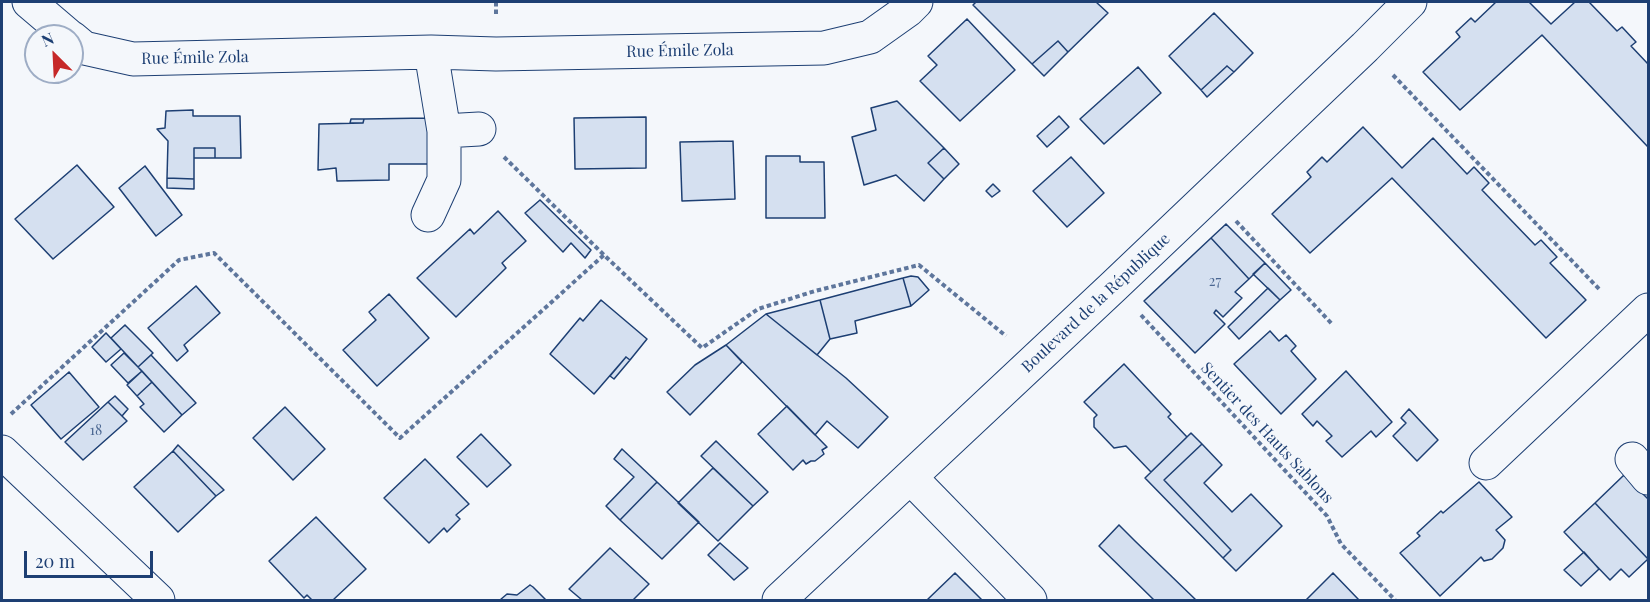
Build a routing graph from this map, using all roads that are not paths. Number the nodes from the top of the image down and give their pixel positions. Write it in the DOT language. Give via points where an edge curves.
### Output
graph roads {
  1 [pos="28,2"];
  2 [pos="916,2"];
  3 [pos="1410,2"];
  4 [pos="55,24"];
  5 [pos="84,48"];
  6 [pos="431,52"];
  7 [pos="479,129"];
  8 [pos="444,131"];
  9 [pos="428,214"];
  10 [pos="1648,310"];
  11 [pos="2,452"];
  12 [pos="1486,463"];
  13 [pos="911,478"];
  14 [pos="158,600"];
  15 [pos="778,600"];
  16 [pos="1030,600"];
  1 -- 4 [label="street, Rue Émile Zola"];
  2 -- 6 [label="street, Rue Émile Zola" via="870,37 824,48"];
  3 -- 13 [label="street, Boulevard de la République"];
  5 -- 6 [label="street, Rue Émile Zola" via="133,59"];
  6 -- 8 [label="street"];
  7 -- 8 [label="street"];
  8 -- 9 [label="street" via="444,180"];
  10 -- 12 [label="street"];
  11 -- 14 [label="street"];
  13 -- 15 [label="street, Boulevard de la République"];
  13 -- 16 [label="street"];
}
